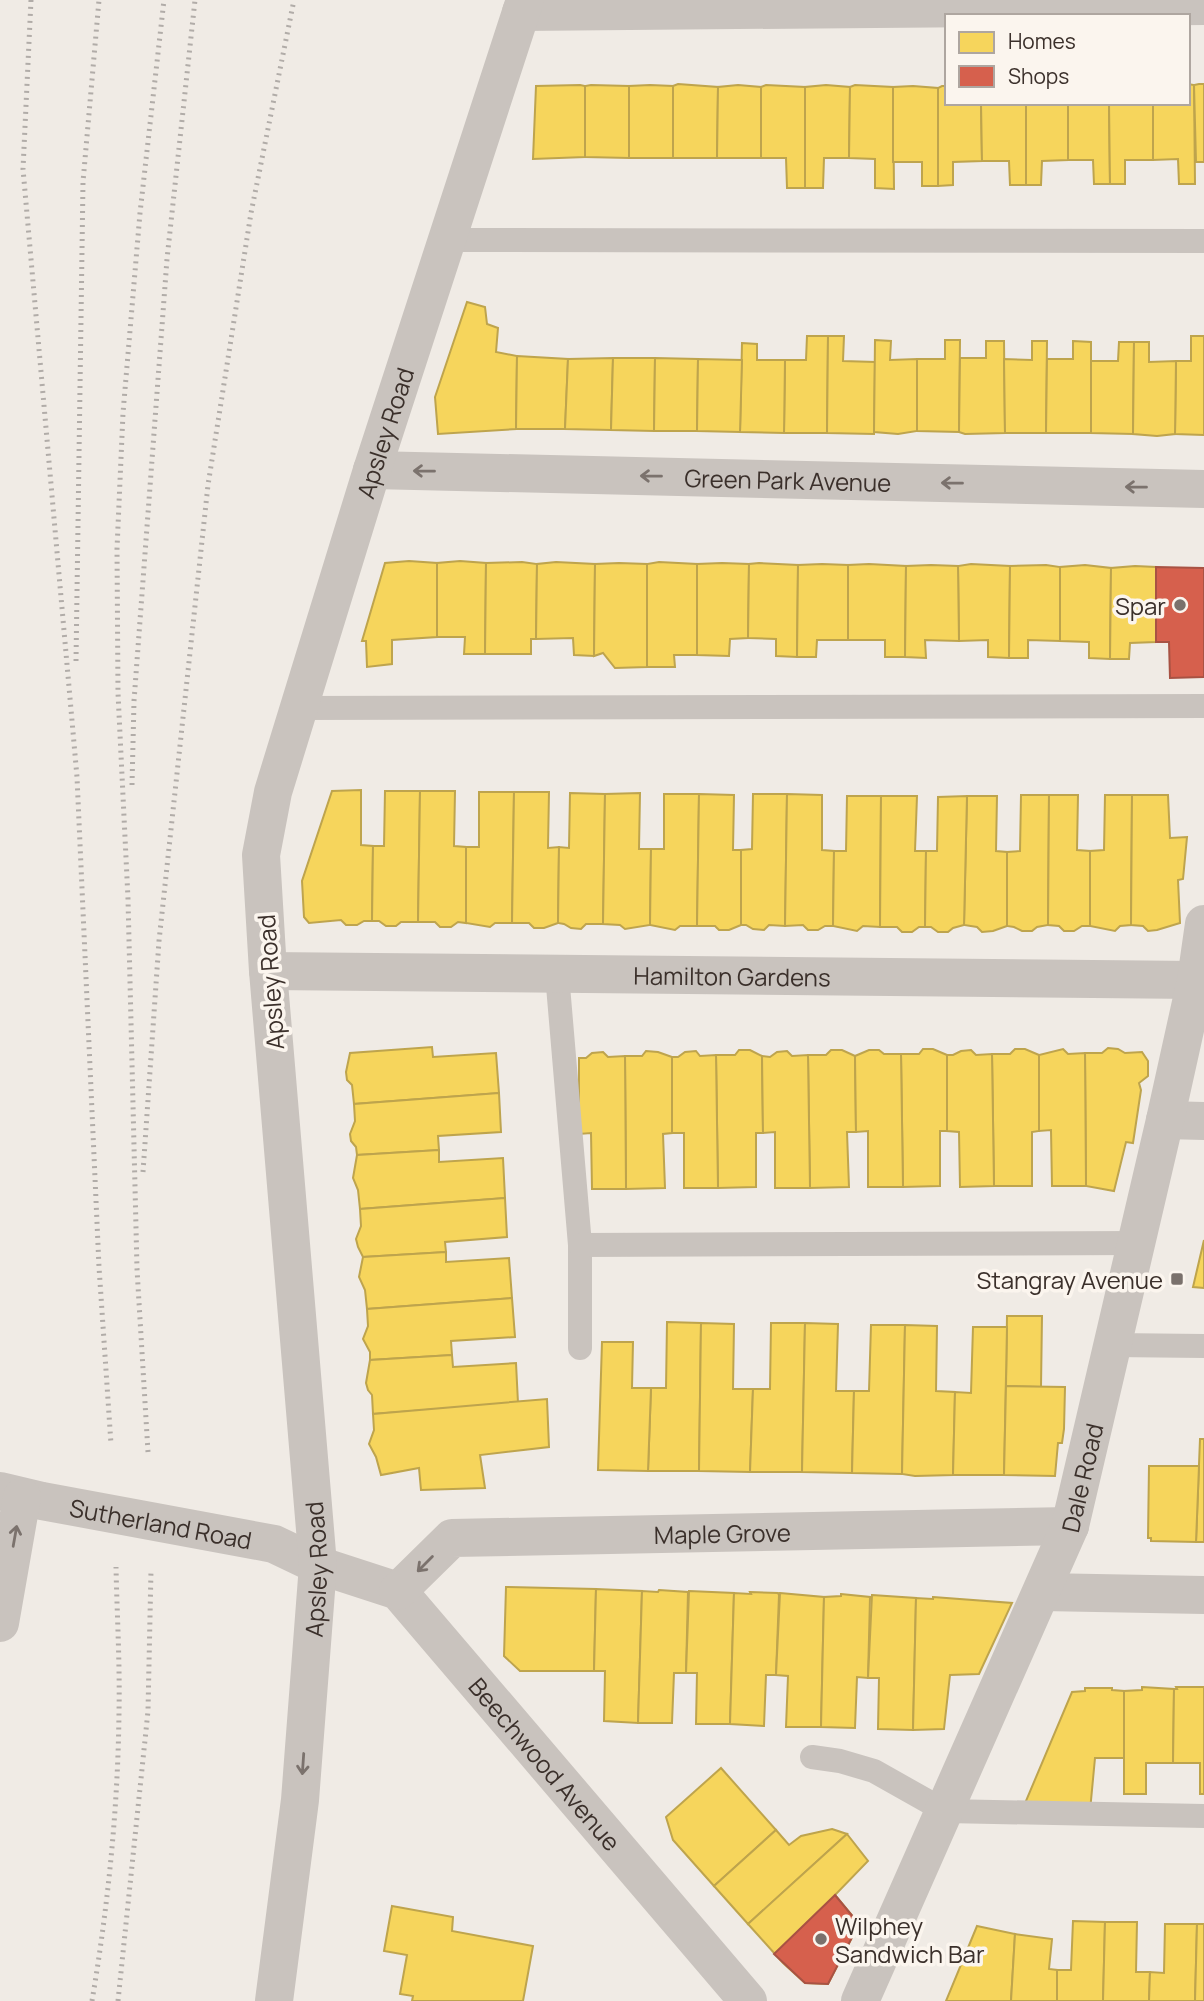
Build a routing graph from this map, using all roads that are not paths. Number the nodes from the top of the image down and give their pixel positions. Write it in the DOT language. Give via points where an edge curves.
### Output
graph roads {
  1 [pos="523,6"];
  2 [pos="1204,6"];
  3 [pos="447,240"];
  4 [pos="1204,241"];
  5 [pos="372,470"];
  6 [pos="1204,489"];
  7 [pos="1204,706"];
  8 [pos="299,708"];
  9 [pos="1204,924"];
  10 [pos="268,971"];
  11 [pos="557,974"];
  12 [pos="1196,980"];
  13 [pos="1166,1120"];
  14 [pos="1204,1121"];
  15 [pos="1136,1243"];
  16 [pos="580,1245"];
  17 [pos="1113,1345"];
  18 [pos="1204,1346"];
  19 [pos="580,1348"];
  20 [pos="21,1496"];
  21 [pos="1070,1526"];
  22 [pos="318,1565"];
  23 [pos="398,1591"];
  24 [pos="1042,1592"];
  25 [pos="1204,1595"];
  26 [pos="0,1623"];
  27 [pos="812,1757"];
  28 [pos="945,1811"];
  29 [pos="1204,1816"];
  30 [pos="274,2001"];
  31 [pos="748,2001"];
  32 [pos="860,2001"];
  1 -- 2 [label="street"];
  1 -- 3 [label="street, Apsley Road"];
  3 -- 4 [label="lane"];
  3 -- 5 [label="street, Apsley Road"];
  6 -- 5 [label="street, Green Park Avenue, one-way"];
  5 -- 8 [label="street, Apsley Road"];
  7 -- 8 [label="lane"];
  8 -- 10 [label="street, Apsley Road" via="273,792 261,855"];
  9 -- 12 [label="street, Dale Road"];
  10 -- 11 [label="street, Hamilton Gardens"];
  10 -- 22 [label="street, Apsley Road"];
  11 -- 12 [label="street, Hamilton Gardens"];
  11 -- 16 [label="lane"];
  12 -- 13 [label="street, Dale Road"];
  13 -- 14 [label="street"];
  13 -- 15 [label="street, Dale Road"];
  15 -- 16 [label="lane"];
  15 -- 17 [label="street, Dale Road"];
  16 -- 19 [label="lane"];
  17 -- 18 [label="lane"];
  17 -- 21 [label="street, Dale Road"];
  20 -- 22 [label="street, Sutherland Road" via="274,1544"];
  26 -- 20 [label="street, one-way"];
  21 -- 23 [label="street, Maple Grove, one-way" via="452,1538"];
  21 -- 24 [label="street, Dale Road"];
  22 -- 23 [label="street"];
  22 -- 30 [label="street, Apsley Road, one-way" via="300,1800"];
  23 -- 31 [label="street, Beechwood Avenue"];
  24 -- 25 [label="street"];
  24 -- 28 [label="street, Dale Road"];
  27 -- 28 [label="lane" via="874,1772"];
  28 -- 29 [label="lane"];
  28 -- 32 [label="street, Dale Road"];
}
